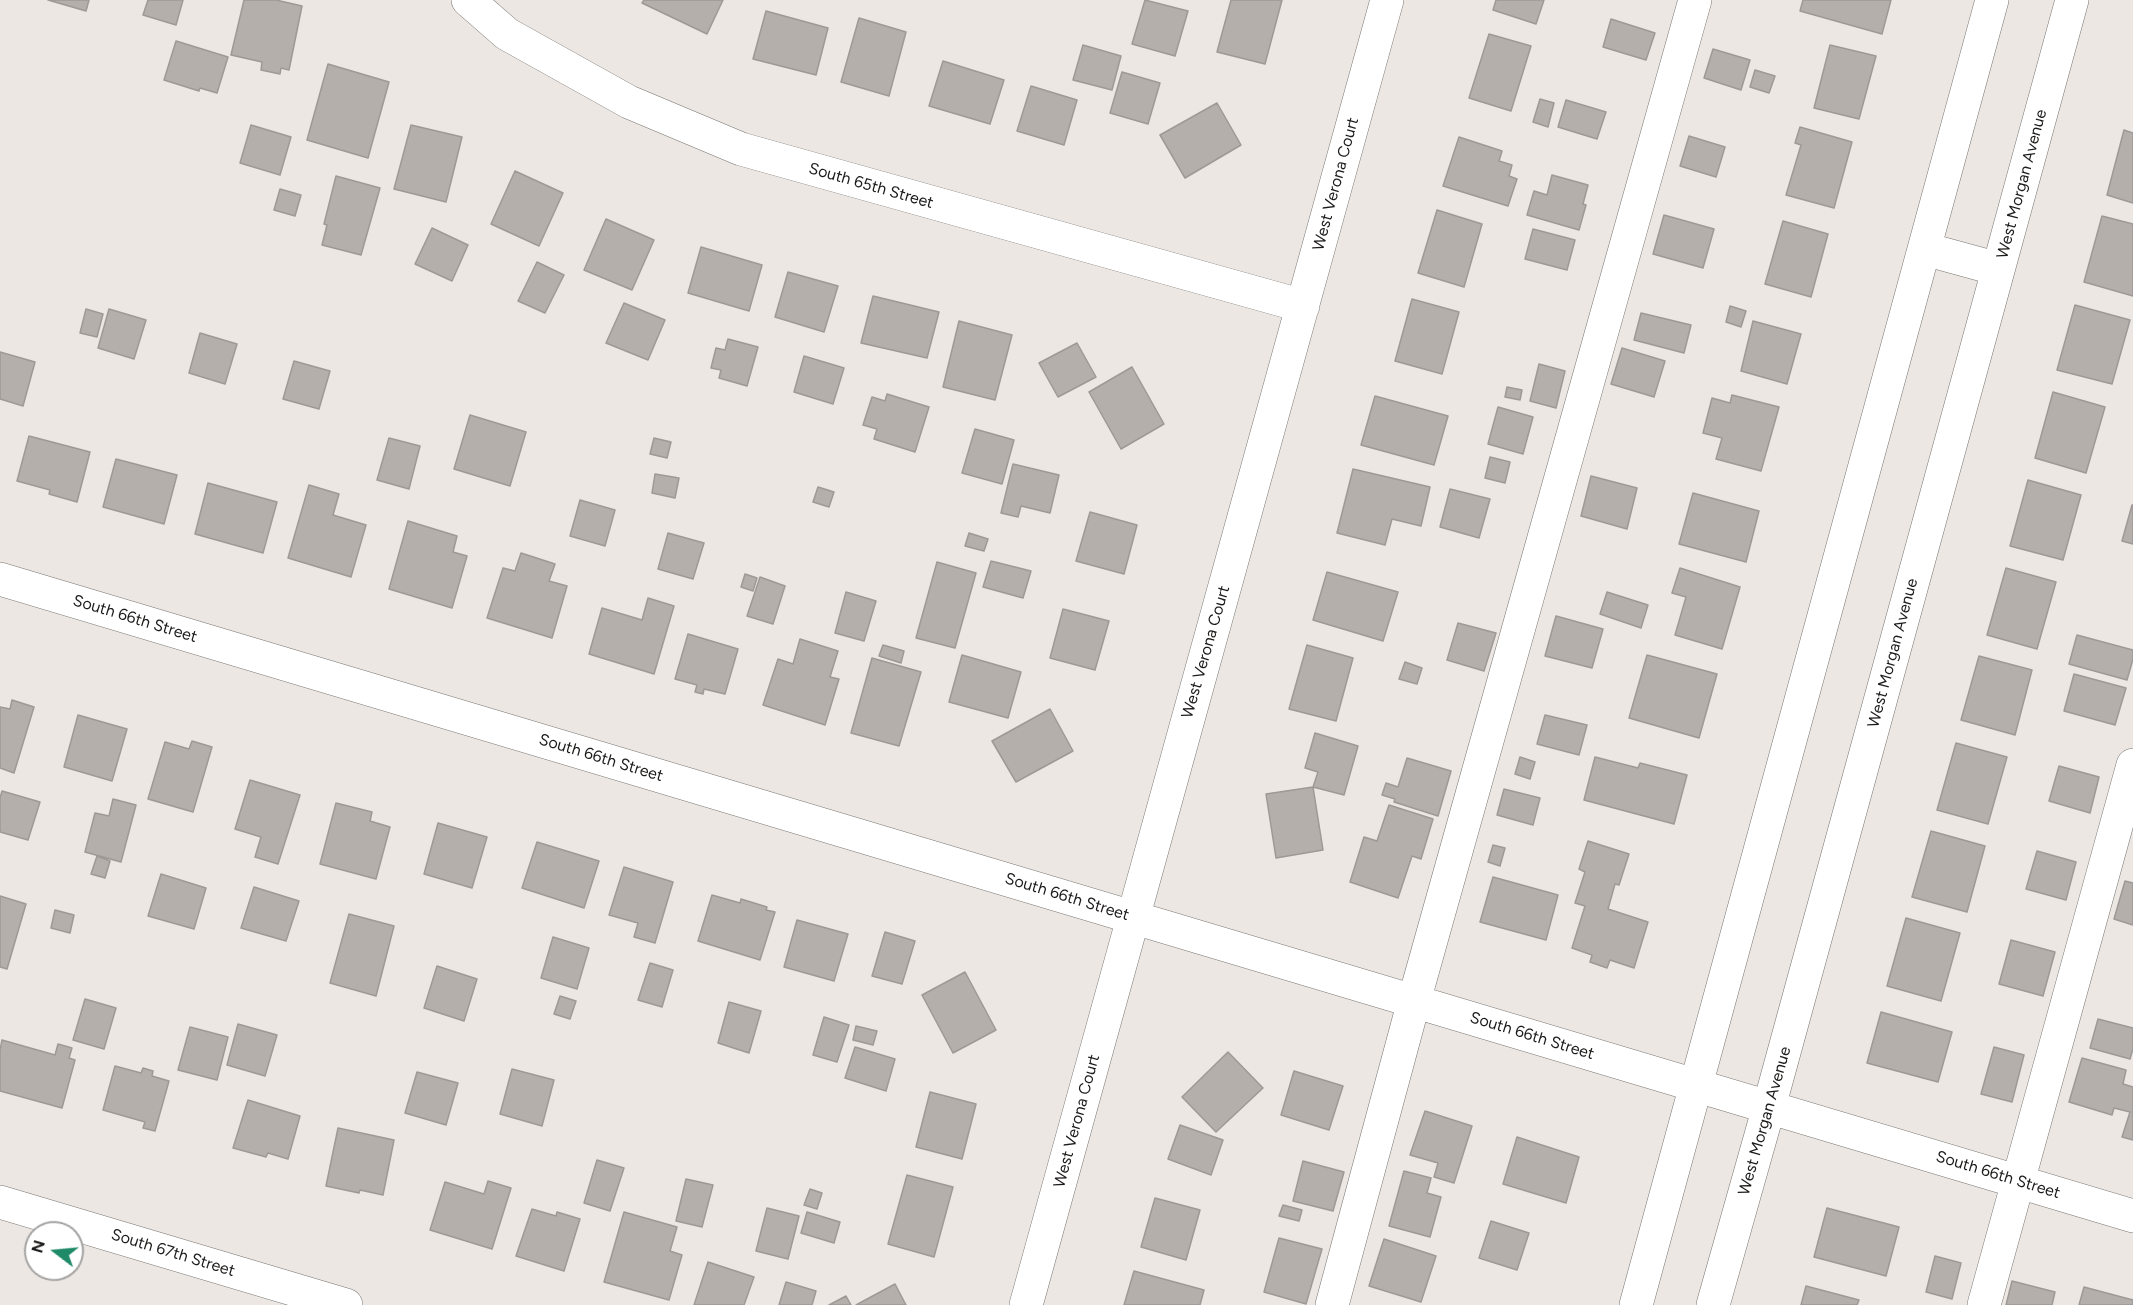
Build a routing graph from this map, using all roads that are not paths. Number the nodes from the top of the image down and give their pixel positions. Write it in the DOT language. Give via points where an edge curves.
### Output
graph roads {
  1 [pos="468,0"];
  2 [pos="1387,0"];
  3 [pos="1695,0"];
  4 [pos="1992,0"];
  5 [pos="2072,0"];
  6 [pos="1925,249"];
  7 [pos="1998,269"];
  8 [pos="1303,306"];
  9 [pos="0,579"];
  10 [pos="2133,765"];
  11 [pos="1133,917"];
  12 [pos="1414,1001"];
  13 [pos="1697,1085"];
  14 [pos="1769,1107"];
  15 [pos="2019,1181"];
  16 [pos="0,1202"];
  17 [pos="2133,1216"];
  18 [pos="346,1305"];
  19 [pos="1026,1305"];
  20 [pos="1332,1305"];
  21 [pos="1636,1305"];
  22 [pos="1713,1305"];
  23 [pos="1984,1305"];
  1 -- 8 [label="street, South 65th Street" via="507,33 628,102 741,149"];
  2 -- 8 [label="street, West Verona Court"];
  3 -- 12 [label="street"];
  4 -- 6 [label="street"];
  5 -- 7 [label="street, West Morgan Avenue"];
  6 -- 7 [label="street"];
  6 -- 13 [label="street"];
  7 -- 14 [label="street, West Morgan Avenue"];
  8 -- 11 [label="street, West Verona Court"];
  9 -- 11 [label="street, South 66th Street"];
  10 -- 15 [label="street"];
  11 -- 12 [label="street, South 66th Street"];
  11 -- 19 [label="street, West Verona Court"];
  12 -- 13 [label="street, South 66th Street"];
  12 -- 20 [label="street"];
  13 -- 14 [label="street, South 66th Street"];
  13 -- 21 [label="street"];
  14 -- 15 [label="street, South 66th Street"];
  14 -- 22 [label="street, West Morgan Avenue"];
  15 -- 17 [label="street, South 66th Street"];
  15 -- 23 [label="street"];
  16 -- 18 [label="street, South 67th Street"];
}
